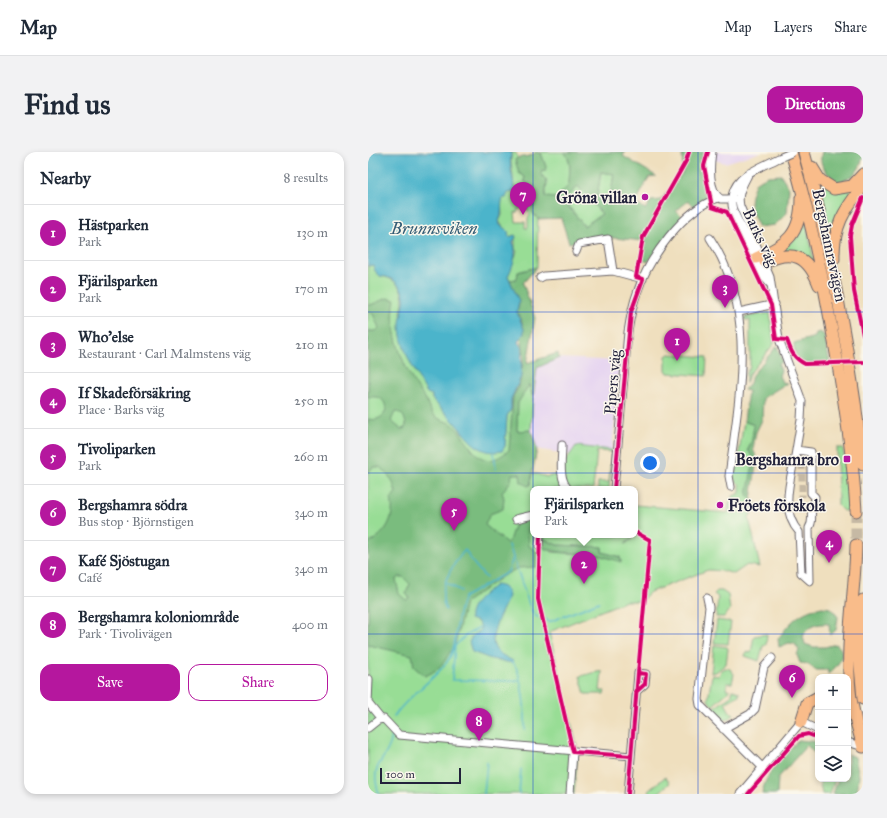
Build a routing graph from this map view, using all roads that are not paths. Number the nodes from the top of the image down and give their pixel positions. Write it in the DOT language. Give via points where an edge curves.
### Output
graph roads {
  1 [pos="712,152"];
  2 [pos="792,152"];
  3 [pos="804,152"];
  4 [pos="796,168"];
  5 [pos="863,174"];
  6 [pos="863,186"];
  7 [pos="719,198"];
  8 [pos="735,199"];
  9 [pos="710,238"];
  10 [pos="576,252"];
  11 [pos="760,260"];
  12 [pos="613,271"];
  13 [pos="540,278"];
  14 [pos="643,279"];
  15 [pos="834,281"];
  16 [pos="775,304"];
  17 [pos="827,304"];
  18 [pos="739,312"];
  19 [pos="562,445"];
  20 [pos="795,453"];
  21 [pos="802,464"];
  22 [pos="863,465"];
  23 [pos="566,486"];
  24 [pos="614,486"];
  25 [pos="731,487"];
  26 [pos="856,511"];
  27 [pos="530,516"];
  28 [pos="516,519"];
  29 [pos="809,528"];
  30 [pos="799,532"];
  31 [pos="540,538"];
  32 [pos="856,545"];
  33 [pos="539,546"];
  34 [pos="707,598"];
  35 [pos="863,600"];
  36 [pos="772,658"];
  37 [pos="850,659"];
  38 [pos="847,674"];
  39 [pos="369,679"];
  40 [pos="636,692"];
  41 [pos="815,699"];
  42 [pos="863,699"];
  43 [pos="368,703"];
  44 [pos="853,707"];
  45 [pos="815,708"];
  46 [pos="382,718"];
  47 [pos="801,722"];
  48 [pos="368,728"];
  49 [pos="723,729"];
  50 [pos="815,729"];
  51 [pos="857,745"];
  52 [pos="573,752"];
  53 [pos="631,756"];
  54 [pos="763,768"];
  55 [pos="570,794"];
  56 [pos="628,794"];
  57 [pos="740,794"];
  1 -- 7 [label="street" via="710,173"];
  2 -- 4 [label="highway, Bergshamravägen"];
  2 -- 8 [label="street, bridge" via="740,178 735,185"];
  3 -- 5 [label="highway" via="820,180 834,189 852,186"];
  3 -- 15 [label="highway, Bergshamravägen"];
  4 -- 11 [label="highway" via="801,197 799,222 790,238"];
  4 -- 17 [label="highway, Bergshamravägen" via="807,204"];
  6 -- 15 [label="highway" via="843,213 836,232"];
  7 -- 8 [label="street, Pipers väg"];
  7 -- 14 [label="street, Pipers väg" via="706,202 682,223 659,250"];
  8 -- 11 [label="street, Barks väg"];
  9 -- 18 [label="street" via="722,256"];
  10 -- 12 [label="street" via="579,244 608,239"];
  11 -- 16 [label="street, Barks väg"];
  11 -- 17 [label="highway" via="785,254 800,258 817,278"];
  12 -- 13 [label="street"];
  12 -- 14 [label="street"];
  14 -- 24 [label="street, Pipers väg" via="631,312"];
  15 -- 22 [label="highway, Bergshamravägen"];
  16 -- 18 [label="street"];
  16 -- 20 [label="street, Barks väg" via="779,339 802,401"];
  17 -- 26 [label="highway, Bergshamravägen" via="847,422"];
  18 -- 25 [label="street" via="742,380 729,476"];
  19 -- 23 [label="street" via="562,474"];
  20 -- 21 [label="street"];
  20 -- 29 [label="street, Barks väg" via="811,452 812,493 815,505 812,509 813,522"];
  20 -- 30 [label="street, Barks väg" via="788,496 792,524"];
  27 -- 28 [label="street"];
  29 -- 30 [label="street"];
  29 -- 30 [label="street, Barks väg" via="810,581 801,573"];
  31 -- 33 [label="street"];
  32 -- 37 [label="highway"];
  34 -- 49 [label="street" via="710,607 699,699 700,705"];
  35 -- 42 [label="highway" via="859,654"];
  36 -- 49 [label="street" via="764,667 755,709"];
  37 -- 38 [label="highway"];
  37 -- 44 [label="highway"];
  39 -- 43 [label="street"];
  40 -- 53 [label="street"];
  41 -- 47 [label="highway" via="807,703"];
  43 -- 46 [label="street"];
  44 -- 51 [label="highway"];
  45 -- 47 [label="highway"];
  46 -- 48 [label="street"];
  46 -- 52 [label="street" via="399,735"];
  47 -- 50 [label="street"];
  47 -- 54 [label="street"];
  49 -- 54 [label="street"];
  52 -- 53 [label="street"];
  52 -- 55 [label="street"];
  53 -- 56 [label="street"];
  54 -- 57 [label="street"];
}
